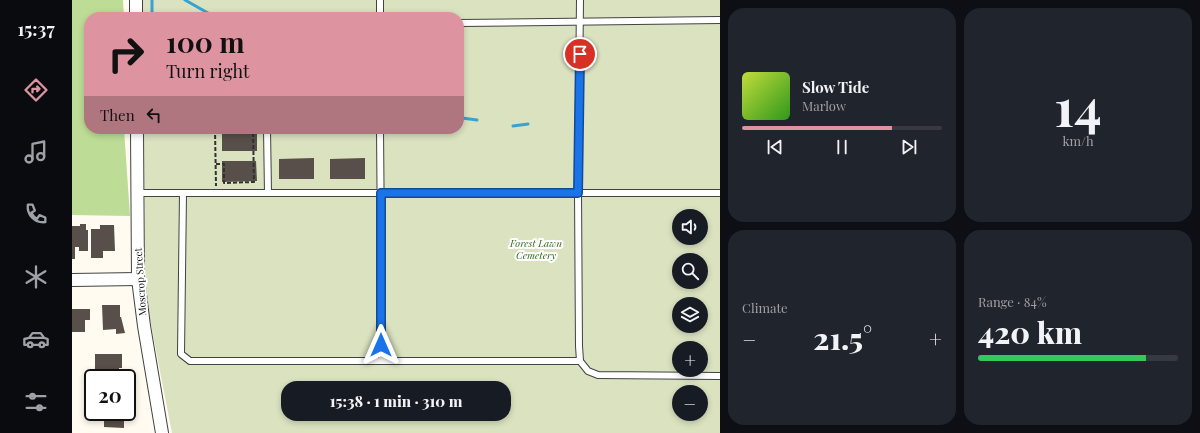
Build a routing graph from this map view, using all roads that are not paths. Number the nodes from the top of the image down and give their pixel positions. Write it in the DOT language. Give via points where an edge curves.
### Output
graph roads {
  1 [pos="136,0"];
  2 [pos="380,0"];
  3 [pos="580,0"];
  4 [pos="136,12"];
  5 [pos="380,12"];
  6 [pos="720,20"];
  7 [pos="581,23"];
  8 [pos="464,24"];
  9 [pos="137,134"];
  10 [pos="268,134"];
  11 [pos="380,134"];
  12 [pos="137,192"];
  13 [pos="183,192"];
  14 [pos="268,193"];
  15 [pos="381,193"];
  16 [pos="578,193"];
  17 [pos="720,193"];
  18 [pos="138,279"];
  19 [pos="72,280"];
  20 [pos="382,360"];
  21 [pos="580,361"];
  22 [pos="720,376"];
  23 [pos="162,433"];
  1 -- 4 [label="street"];
  2 -- 5 [label="lane"];
  3 -- 7 [label="lane"];
  6 -- 7 [label="lane"];
  7 -- 8 [label="lane"];
  7 -- 16 [label="lane"];
  9 -- 12 [label="street, Moscrop Street"];
  10 -- 14 [label="lane"];
  11 -- 15 [label="lane"];
  12 -- 13 [label="lane"];
  12 -- 18 [label="street, Moscrop Street"];
  13 -- 14 [label="lane"];
  13 -- 20 [label="lane" via="182,354 190,361"];
  14 -- 15 [label="lane"];
  15 -- 16 [label="lane"];
  15 -- 20 [label="lane"];
  16 -- 17 [label="lane"];
  16 -- 21 [label="lane"];
  18 -- 19 [label="street"];
  18 -- 23 [label="street, Moscrop Street"];
  20 -- 21 [label="lane"];
  21 -- 22 [label="lane" via="588,371 598,376"];
}
